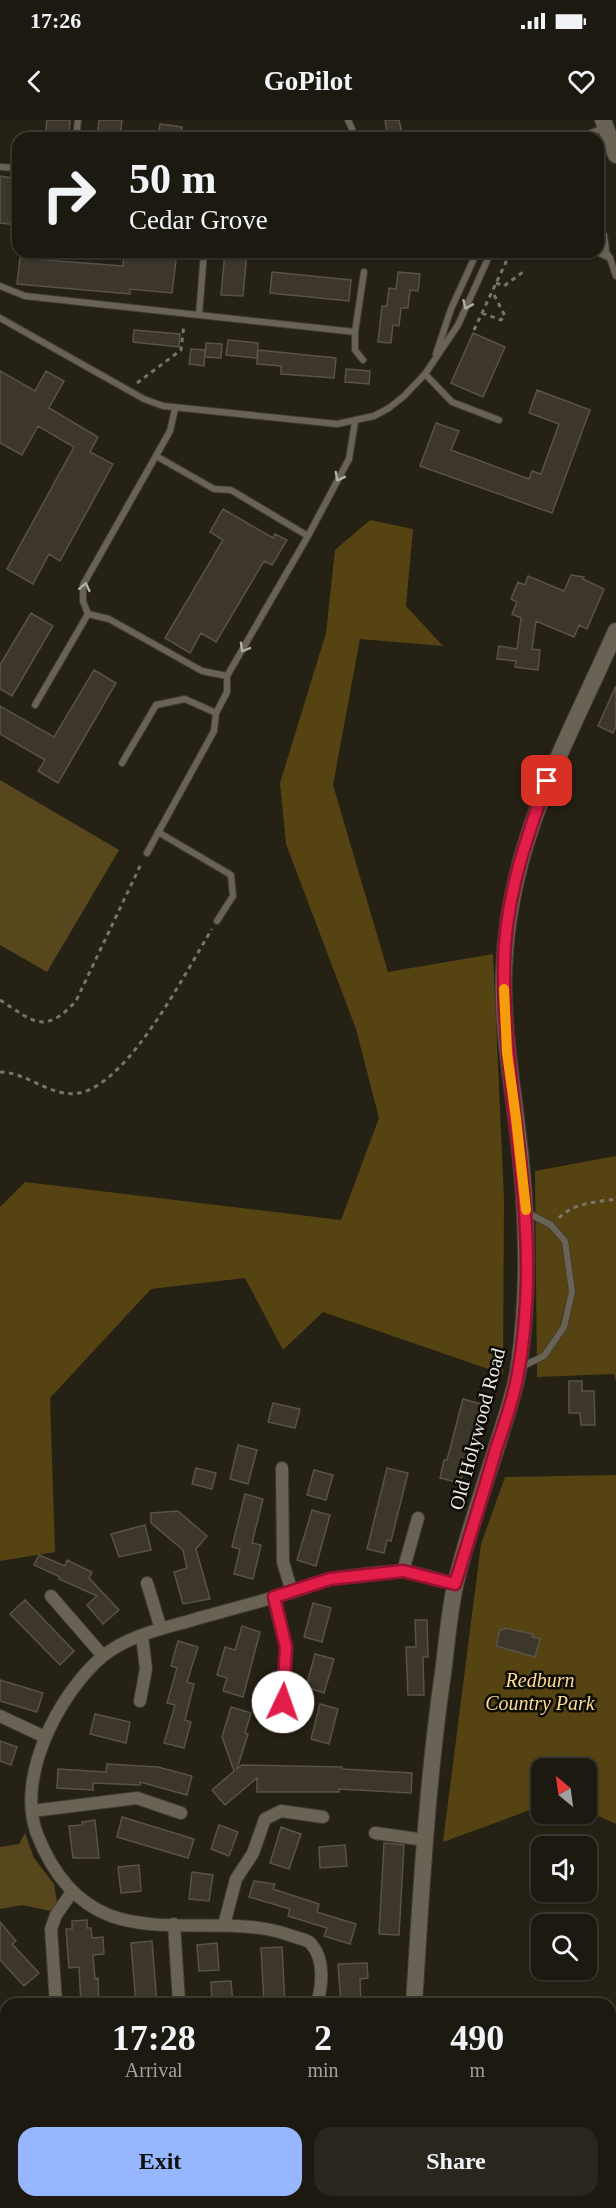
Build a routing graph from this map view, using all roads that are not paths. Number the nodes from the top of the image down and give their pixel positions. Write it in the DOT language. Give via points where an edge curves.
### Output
graph roads {
  1 [pos="604,124"];
  2 [pos="589,132"];
  3 [pos="616,155"];
  4 [pos="604,235"];
  5 [pos="604,248"];
  6 [pos="606,250"];
  7 [pos="604,255"];
  8 [pos="204,258"];
  9 [pos="474,258"];
  10 [pos="488,258"];
  11 [pos="610,258"];
  12 [pos="363,272"];
  13 [pos="616,276"];
  14 [pos="0,286"];
  15 [pos="199,315"];
  16 [pos="0,318"];
  17 [pos="355,332"];
  18 [pos="363,360"];
  19 [pos="432,363"];
  20 [pos="425,374"];
  21 [pos="175,409"];
  22 [pos="498,420"];
  23 [pos="355,422"];
  24 [pos="156,456"];
  25 [pos="308,536"];
  26 [pos="88,614"];
  27 [pos="616,631"];
  28 [pos="227,676"];
  29 [pos="35,705"];
  30 [pos="216,713"];
  31 [pos="122,763"];
  32 [pos="158,832"];
  33 [pos="147,853"];
  34 [pos="217,921"];
  35 [pos="526,1212"];
  36 [pos="519,1368"];
  37 [pos="282,1468"];
  38 [pos="417,1518"];
  39 [pos="403,1571"];
  40 [pos="147,1583"];
  41 [pos="455,1584"];
  42 [pos="292,1592"];
  43 [pos="51,1596"];
  44 [pos="274,1597"];
  45 [pos="161,1629"];
  46 [pos="142,1636"];
  47 [pos="103,1656"];
  48 [pos="140,1701"];
  49 [pos="0,1716"];
  50 [pos="282,1720"];
  51 [pos="45,1737"];
  52 [pos="32,1811"];
  53 [pos="181,1813"];
  54 [pos="323,1817"];
  55 [pos="375,1833"];
  56 [pos="425,1840"];
  57 [pos="72,1892"];
  58 [pos="174,1924"];
  59 [pos="224,1925"];
  60 [pos="56,1998"];
  61 [pos="179,1998"];
  62 [pos="319,1998"];
  63 [pos="414,1998"];
  1 -- 2 [label="lane"];
  1 -- 3 [label="street"];
  4 -- 6 [label="lane"];
  5 -- 6 [label="lane"];
  6 -- 11 [label="lane"];
  7 -- 11 [label="lane"];
  8 -- 15 [label="lane"];
  9 -- 19 [label="lane"];
  10 -- 19 [label="lane, one-way" via="458,325"];
  11 -- 13 [label="lane"];
  12 -- 17 [label="lane"];
  14 -- 15 [label="lane" via="25,296"];
  15 -- 17 [label="lane"];
  16 -- 21 [label="lane" via="144,399"];
  17 -- 18 [label="lane" via="355,350"];
  19 -- 20 [label="lane"];
  20 -- 22 [label="lane" via="453,402"];
  20 -- 23 [label="lane" via="389,408"];
  21 -- 23 [label="lane" via="337,424"];
  21 -- 24 [label="lane" via="170,431"];
  23 -- 25 [label="lane, one-way" via="349,459"];
  24 -- 25 [label="lane" via="214,489 231,490"];
  26 -- 24 [label="lane, one-way" via="83,585"];
  25 -- 28 [label="lane, one-way"];
  26 -- 28 [label="lane" via="109,619 202,671"];
  26 -- 29 [label="lane"];
  27 -- 35 [label="street, Old Holywood Road" via="547,781 513,884 504,972 507,1053"];
  28 -- 30 [label="lane" via="227,692"];
  30 -- 31 [label="lane" via="185,699 156,705"];
  30 -- 32 [label="lane" via="214,731"];
  32 -- 33 [label="lane"];
  32 -- 34 [label="lane" via="231,875 233,896"];
  35 -- 36 [label="street, Old Holywood Road" via="526,1284"];
  35 -- 36 [label="lane" via="551,1225 565,1241 572,1292 564,1327 544,1356"];
  36 -- 41 [label="street, Old Holywood Road"];
  37 -- 42 [label="street" via="284,1562"];
  38 -- 39 [label="street"];
  39 -- 41 [label="street"];
  39 -- 42 [label="street" via="330,1579"];
  40 -- 45 [label="street"];
  41 -- 56 [label="street, Old Holywood Road"];
  42 -- 44 [label="street"];
  43 -- 47 [label="street"];
  44 -- 45 [label="street"];
  44 -- 50 [label="street" via="286,1647"];
  45 -- 46 [label="street"];
  46 -- 47 [label="street"];
  46 -- 48 [label="street" via="146,1669"];
  47 -- 51 [label="street" via="72,1690"];
  49 -- 51 [label="street"];
  51 -- 52 [label="street" via="35,1762"];
  52 -- 53 [label="street" via="137,1798"];
  52 -- 57 [label="street" via="36,1832 52,1868"];
  54 -- 59 [label="street" via="281,1811 265,1819 253,1853 236,1879"];
  55 -- 56 [label="street"];
  56 -- 63 [label="street, Old Holywood Road"];
  57 -- 58 [label="street" via="111,1916"];
  57 -- 60 [label="street" via="51,1929"];
  58 -- 59 [label="street"];
  58 -- 61 [label="street"];
  59 -- 62 [label="street" via="285,1933 311,1943 320,1959"];
}
